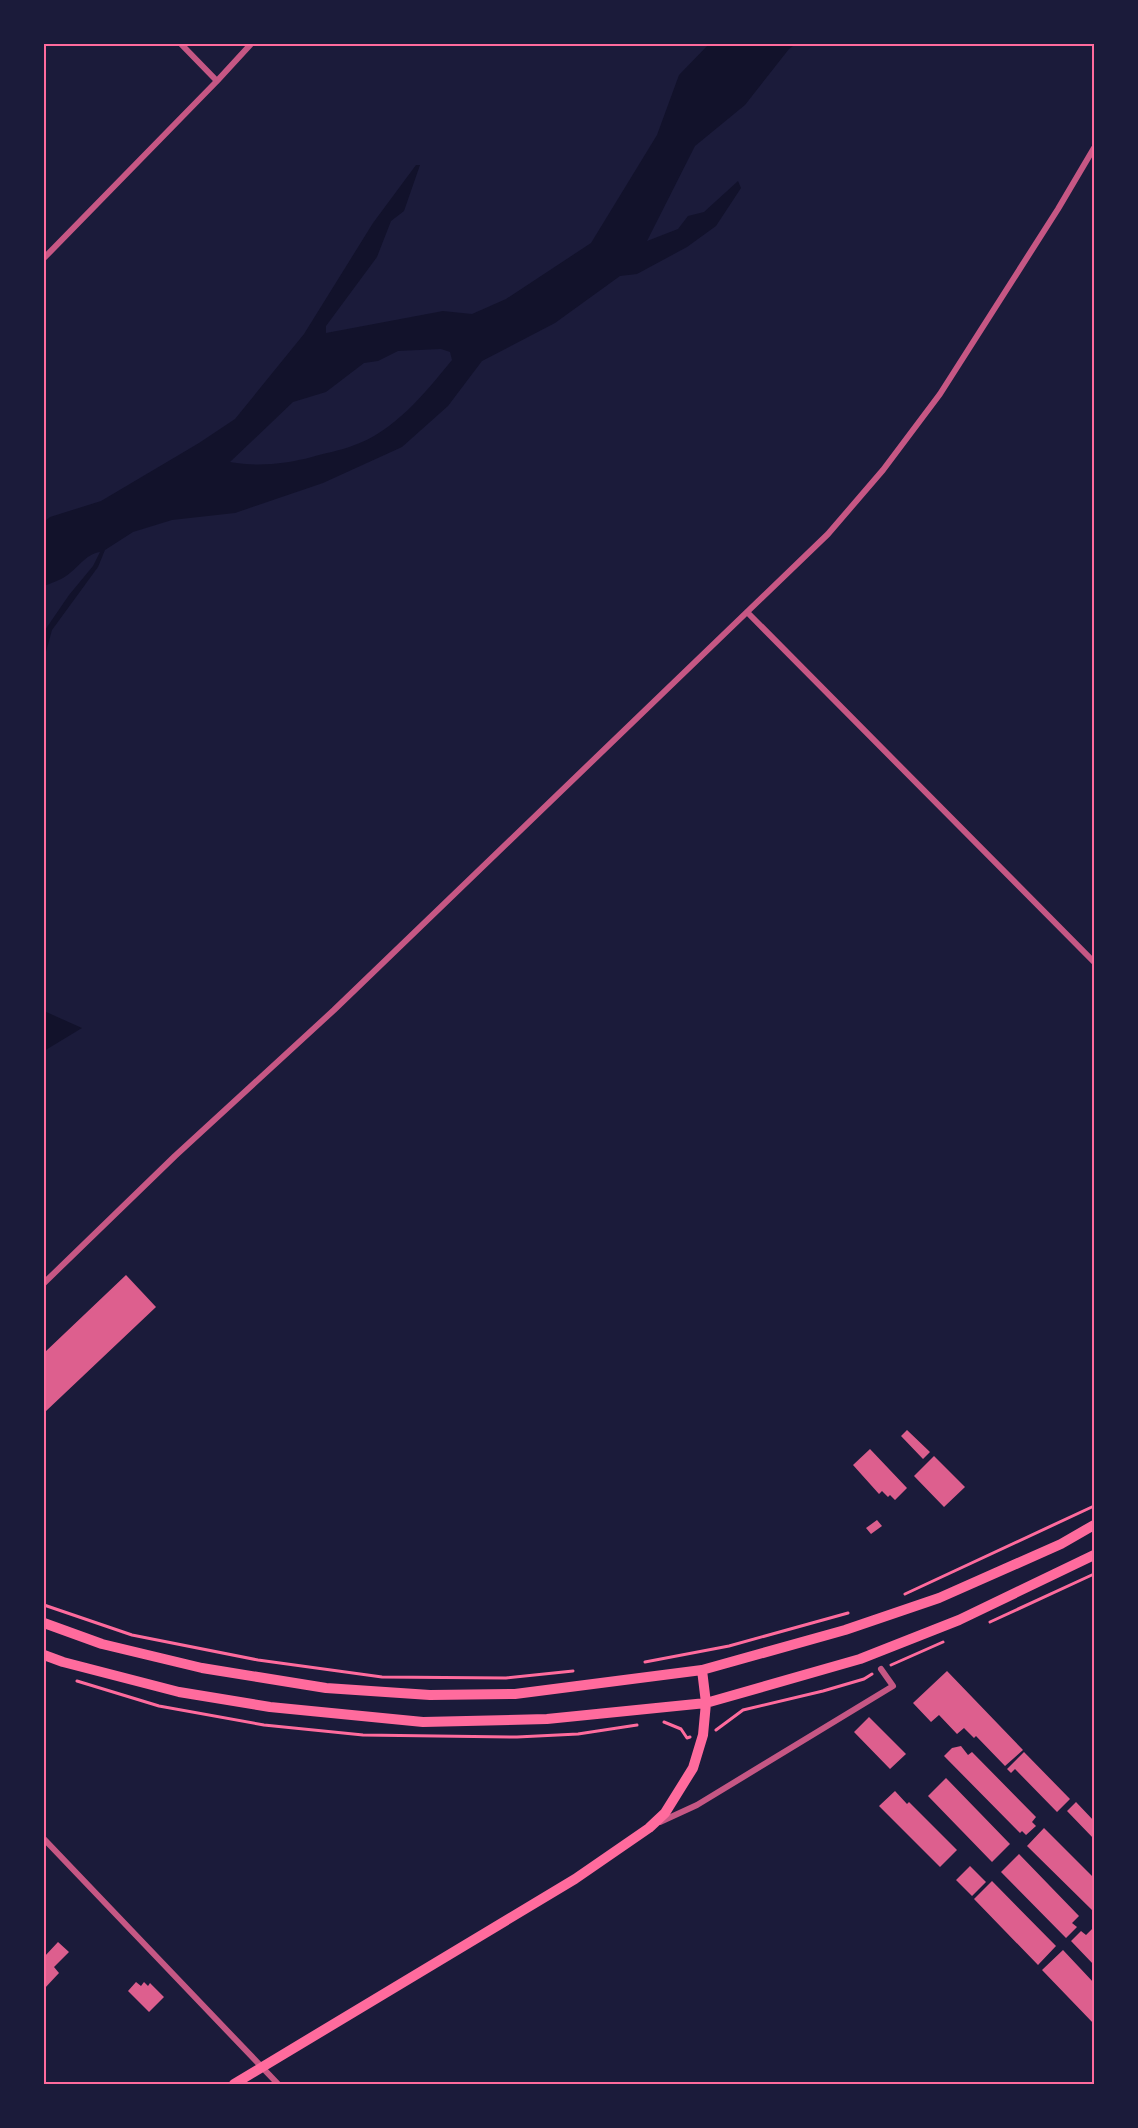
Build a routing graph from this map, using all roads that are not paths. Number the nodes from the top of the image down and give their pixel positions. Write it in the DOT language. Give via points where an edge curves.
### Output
graph roads {
  1 [pos="181,44"];
  2 [pos="251,44"];
  3 [pos="217,81"];
  4 [pos="1095,148"];
  5 [pos="44,258"];
  6 [pos="747,612"];
  7 [pos="1095,962"];
  8 [pos="44,1283"];
  9 [pos="1095,1525"];
  10 [pos="1095,1556"];
  11 [pos="44,1623"];
  12 [pos="44,1654"];
  13 [pos="881,1669"];
  14 [pos="702,1670"];
  15 [pos="706,1703"];
  16 [pos="649,1828"];
  17 [pos="44,1839"];
  18 [pos="261,2067"];
  19 [pos="234,2085"];
  20 [pos="278,2085"];
  1 -- 3 [label="street"];
  2 -- 3 [label="street"];
  3 -- 5 [label="street"];
  4 -- 6 [label="street" via="919,423 828,534"];
  6 -- 7 [label="street"];
  6 -- 8 [label="street"];
  9 -- 14 [label="highway" via="939,1598 845,1630"];
  10 -- 15 [label="highway" via="959,1620 860,1659"];
  11 -- 14 [label="highway" via="102,1644 202,1668 326,1688 429,1695 515,1694"];
  12 -- 15 [label="highway" via="179,1692 270,1707 423,1722 547,1719"];
  13 -- 16 [label="street" via="893,1686 697,1805"];
  14 -- 15 [label="highway"];
  15 -- 16 [label="highway" via="703,1735 693,1768 665,1813"];
  16 -- 18 [label="highway" via="575,1879"];
  17 -- 18 [label="street"];
  18 -- 19 [label="highway"];
  18 -- 20 [label="street"];
}
